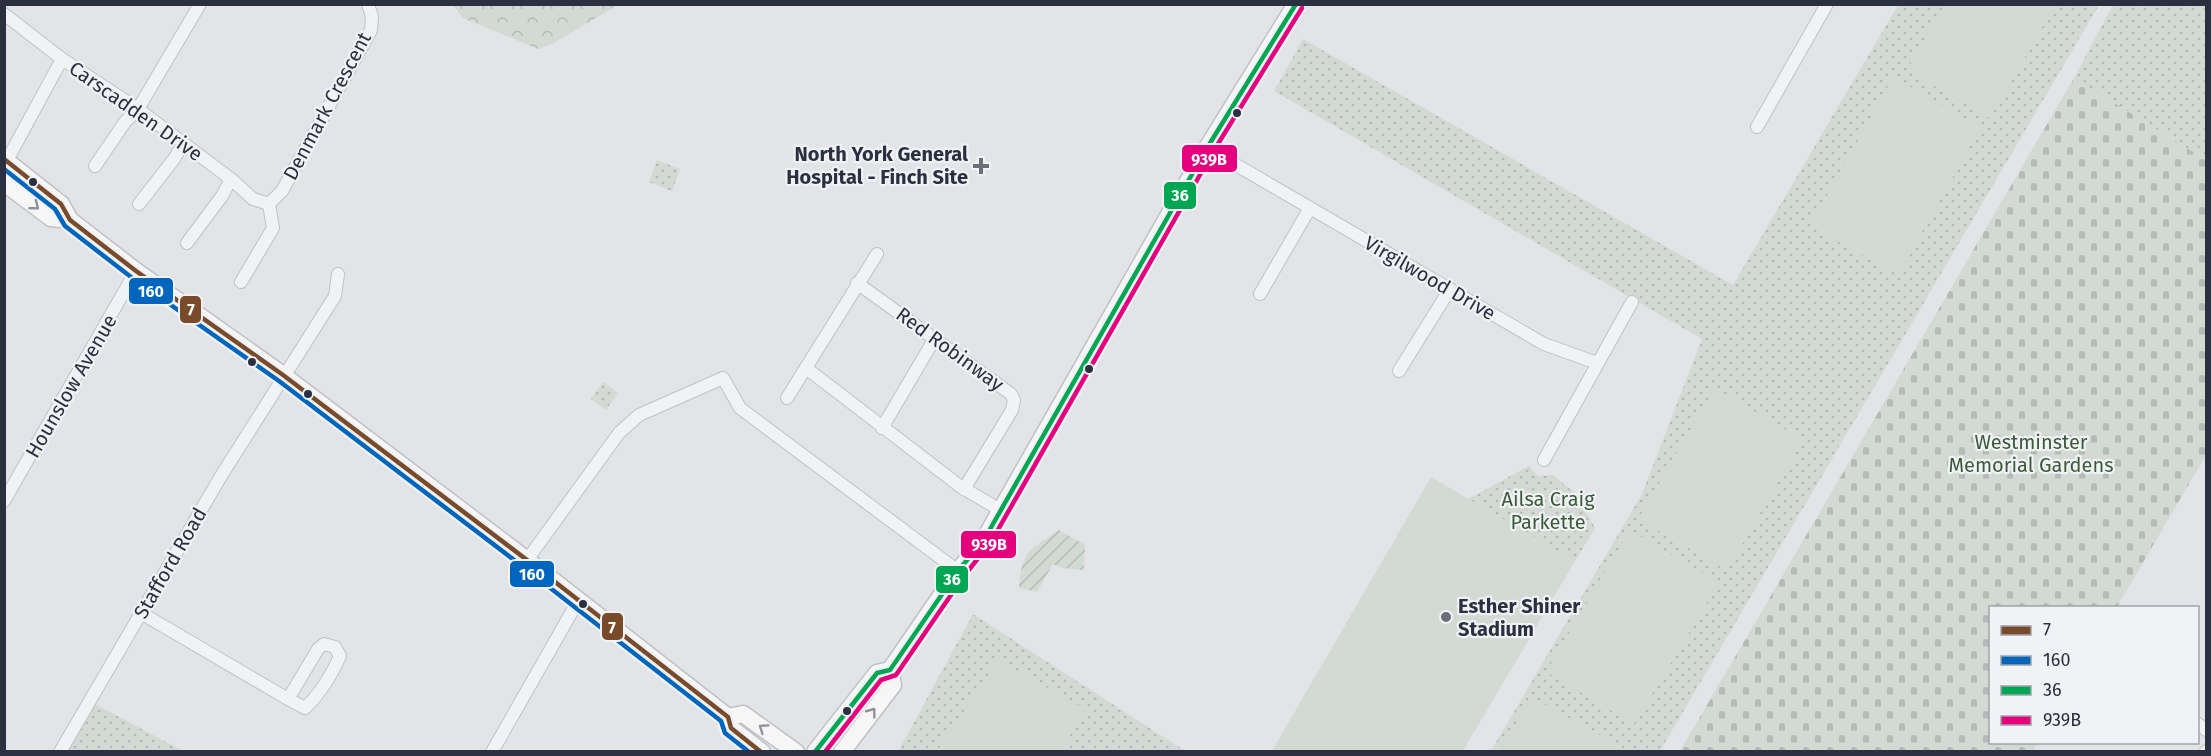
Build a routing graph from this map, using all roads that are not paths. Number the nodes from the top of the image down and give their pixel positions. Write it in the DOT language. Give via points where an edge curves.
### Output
graph roads {
  1 [pos="10,4"];
  2 [pos="200,4"];
  3 [pos="368,4"];
  4 [pos="1296,4"];
  5 [pos="1827,4"];
  6 [pos="5,14"];
  7 [pos="62,59"];
  8 [pos="138,109"];
  9 [pos="1757,127"];
  10 [pos="183,144"];
  11 [pos="1207,148"];
  12 [pos="5,162"];
  13 [pos="95,166"];
  14 [pos="231,179"];
  15 [pos="4,183"];
  16 [pos="139,204"];
  17 [pos="270,204"];
  18 [pos="1310,208"];
  19 [pos="70,219"];
  20 [pos="188,243"];
  21 [pos="877,254"];
  22 [pos="136,271"];
  23 [pos="338,274"];
  24 [pos="241,282"];
  25 [pos="857,283"];
  26 [pos="1450,289"];
  27 [pos="1260,294"];
  28 [pos="1632,302"];
  29 [pos="935,338"];
  30 [pos="1597,363"];
  31 [pos="806,368"];
  32 [pos="1399,371"];
  33 [pos="283,375"];
  34 [pos="787,399"];
  35 [pos="882,428"];
  36 [pos="1544,460"];
  37 [pos="964,489"];
  38 [pos="4,501"];
  39 [pos="1002,511"];
  40 [pos="527,560"];
  41 [pos="958,572"];
  42 [pos="578,601"];
  43 [pos="141,613"];
  44 [pos="890,670"];
  45 [pos="288,699"];
  46 [pos="728,717"];
  47 [pos="60,752"];
  48 [pos="492,752"];
  49 [pos="762,752"];
  50 [pos="796,752"];
  51 [pos="815,752"];
  52 [pos="842,752"];
  1 -- 6 [label="street"];
  2 -- 8 [label="street"];
  3 -- 17 [label="street, Denmark Crescent" via="371,30 282,190"];
  4 -- 11 [label="main road"];
  5 -- 9 [label="street"];
  6 -- 7 [label="street, Carscadden Drive"];
  7 -- 8 [label="street, Carscadden Drive"];
  7 -- 12 [label="street"];
  8 -- 10 [label="street, Carscadden Drive"];
  8 -- 13 [label="street" via="124,122"];
  10 -- 14 [label="street, Carscadden Drive"];
  10 -- 16 [label="street"];
  11 -- 18 [label="street, Virgilwood Drive"];
  11 -- 39 [label="main road"];
  12 -- 19 [label="main road" via="61,204"];
  14 -- 17 [label="street, Carscadden Drive" via="253,199"];
  14 -- 20 [label="street"];
  15 -- 19 [label="main road, one-way" via="51,218"];
  17 -- 24 [label="street" via="273,228"];
  18 -- 26 [label="street, Virgilwood Drive"];
  18 -- 27 [label="street"];
  19 -- 22 [label="main road"];
  21 -- 25 [label="street"];
  22 -- 33 [label="main road"];
  22 -- 38 [label="street, Hounslow Avenue"];
  23 -- 33 [label="street, Stafford Road" via="335,296"];
  25 -- 29 [label="street, Red Robinway"];
  25 -- 31 [label="street"];
  26 -- 30 [label="street, Virgilwood Drive" via="1544,344"];
  26 -- 32 [label="street"];
  28 -- 30 [label="street"];
  29 -- 35 [label="street"];
  29 -- 37 [label="street, Red Robinway" via="1008,390 1014,400 1012,410"];
  30 -- 36 [label="street"];
  31 -- 34 [label="street"];
  31 -- 35 [label="street"];
  33 -- 40 [label="main road"];
  33 -- 43 [label="street, Stafford Road"];
  35 -- 37 [label="street"];
  37 -- 39 [label="street"];
  39 -- 41 [label="main road"];
  40 -- 41 [label="street" via="619,433 645,411 723,378 740,408"];
  40 -- 42 [label="main road"];
  41 -- 44 [label="main road"];
  42 -- 46 [label="main road"];
  42 -- 48 [label="street"];
  43 -- 45 [label="street"];
  43 -- 47 [label="street, Stafford Road"];
  44 -- 51 [label="main road" via="877,673"];
  52 -- 44 [label="main road, one-way" via="893,685"];
  45 -- 45 [label="street" via="305,708 319,696 340,656 335,647 324,644 318,649"];
  46 -- 49 [label="main road" via="731,728"];
  50 -- 46 [label="main road, one-way" via="743,714"];
}
